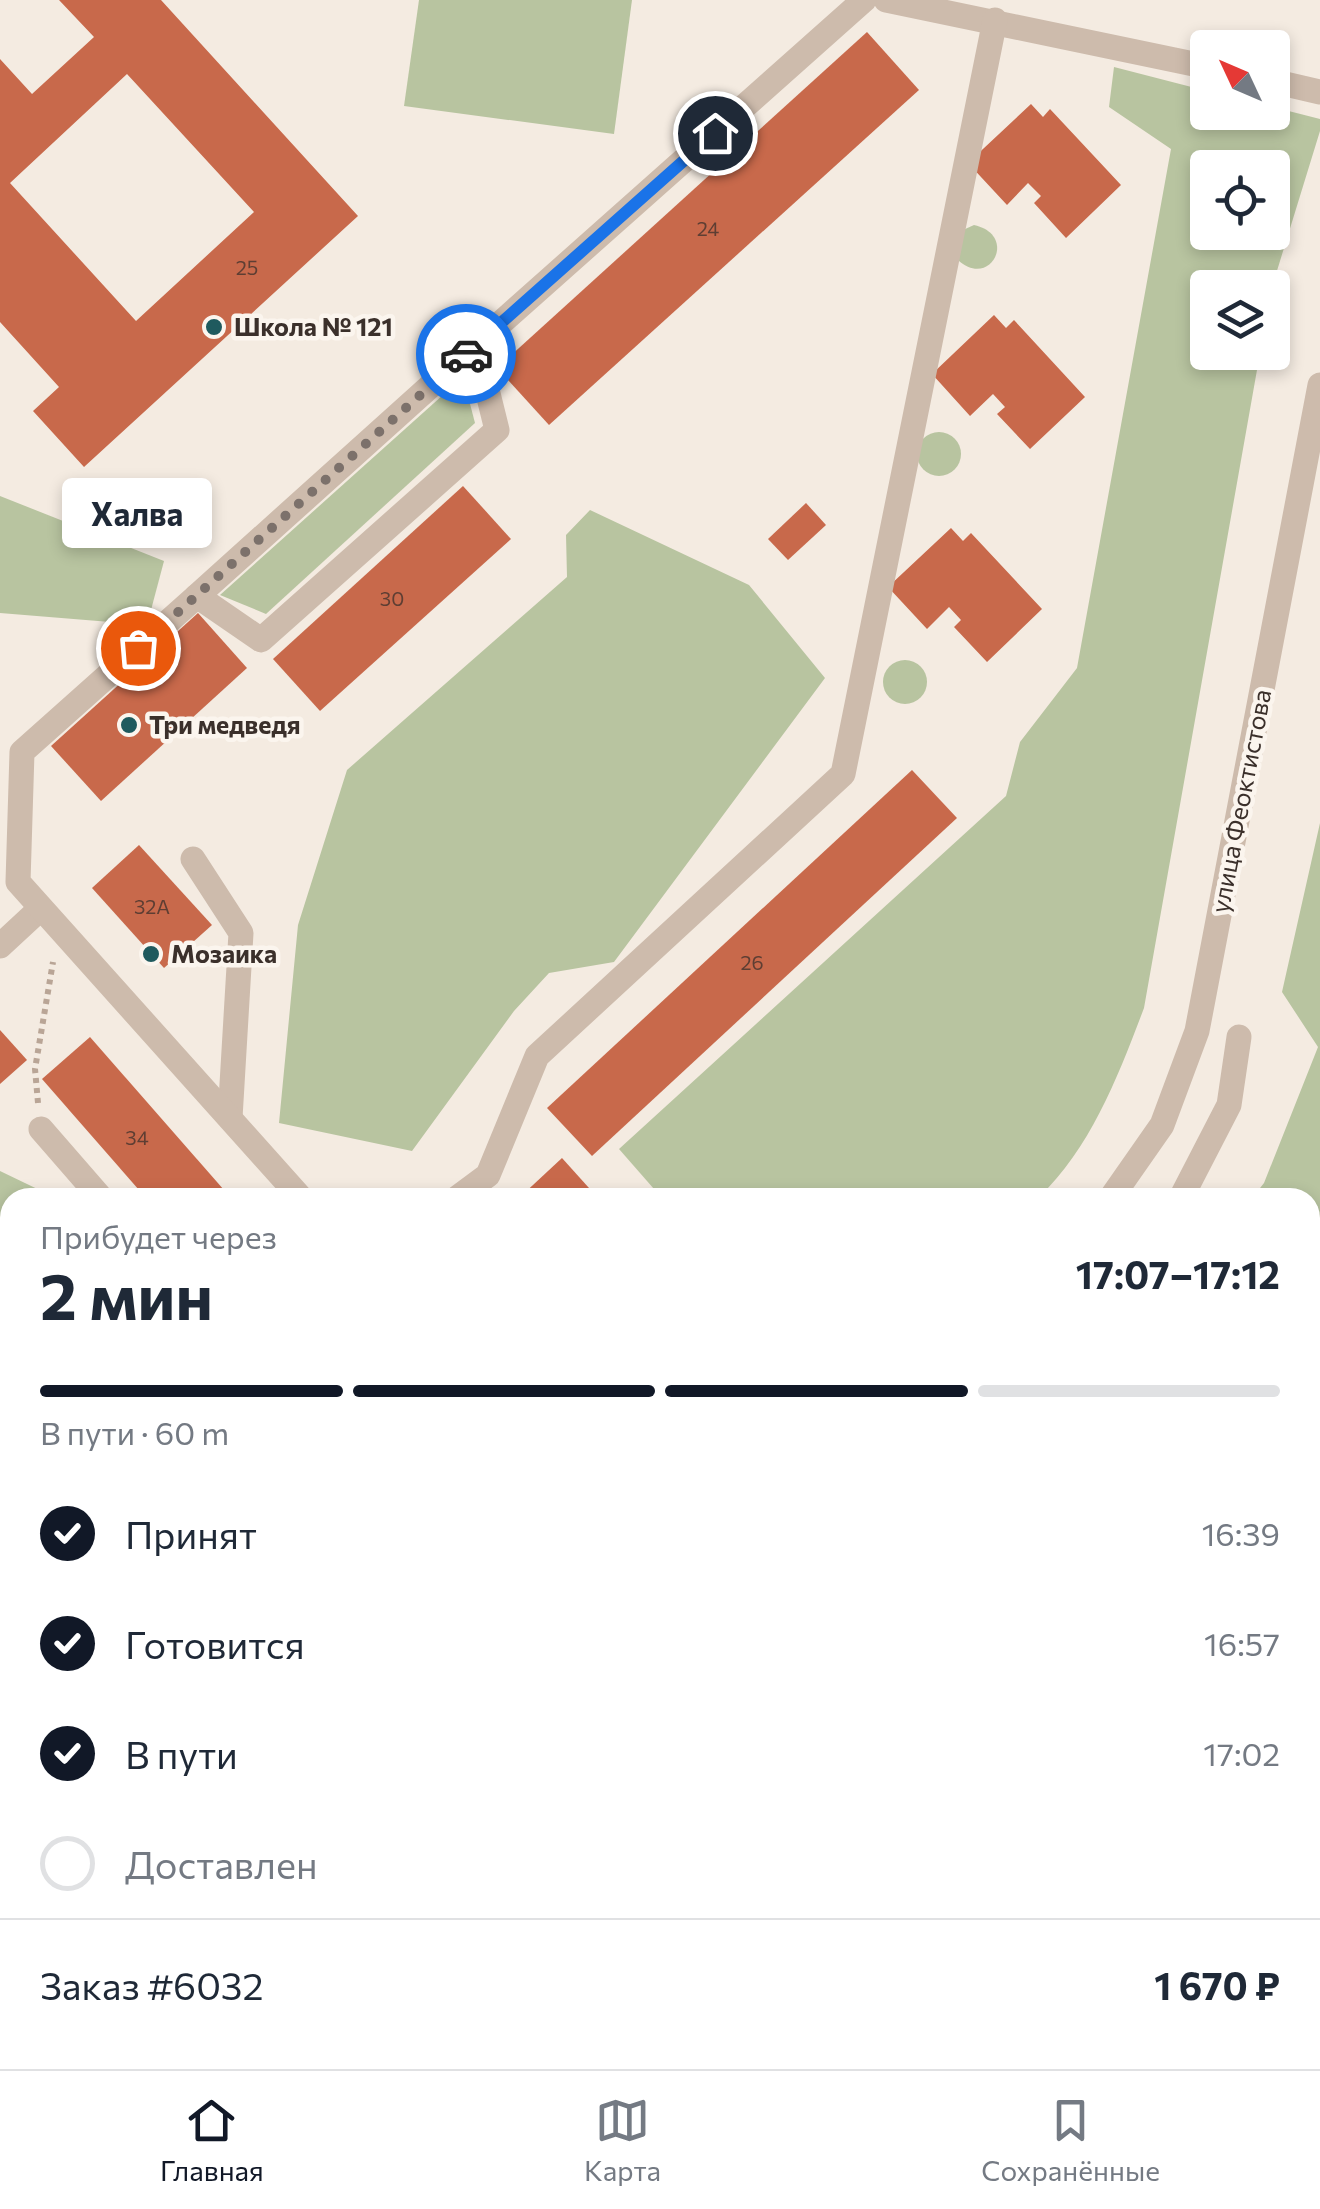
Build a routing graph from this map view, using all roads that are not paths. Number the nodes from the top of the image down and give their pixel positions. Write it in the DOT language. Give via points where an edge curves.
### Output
graph roads {
  1 [pos="864,0"];
  2 [pos="886,0"];
  3 [pos="994,20"];
  4 [pos="1190,63"];
  5 [pos="1290,86"];
  6 [pos="1320,92"];
  7 [pos="476,345"];
  8 [pos="1320,386"];
  9 [pos="197,596"];
  10 [pos="193,859"];
  11 [pos="40,910"];
  12 [pos="0,946"];
  13 [pos="1239,1037"];
  14 [pos="230,1118"];
  15 [pos="41,1129"];
  16 [pos="93,1188"];
  17 [pos="292,1188"];
  18 [pos="471,1188"];
  19 [pos="1118,1188"];
  20 [pos="1185,1188"];
  1 -- 7 [label="street"];
  2 -- 3 [label="street"];
  3 -- 4 [label="street"];
  3 -- 18 [label="street" via="842,774 537,1056 488,1175"];
  5 -- 6 [label="street"];
  7 -- 9 [label="street"];
  7 -- 9 [label="street" via="497,430 260,640"];
  8 -- 19 [label="street, улица Феоктистова" via="1196,1030 1162,1125"];
  9 -- 11 [label="street" via="22,752 18,882"];
  10 -- 14 [label="street" via="241,933"];
  11 -- 12 [label="street"];
  11 -- 14 [label="street"];
  13 -- 20 [label="street" via="1229,1106"];
  14 -- 17 [label="street"];
  15 -- 16 [label="street"];
}
